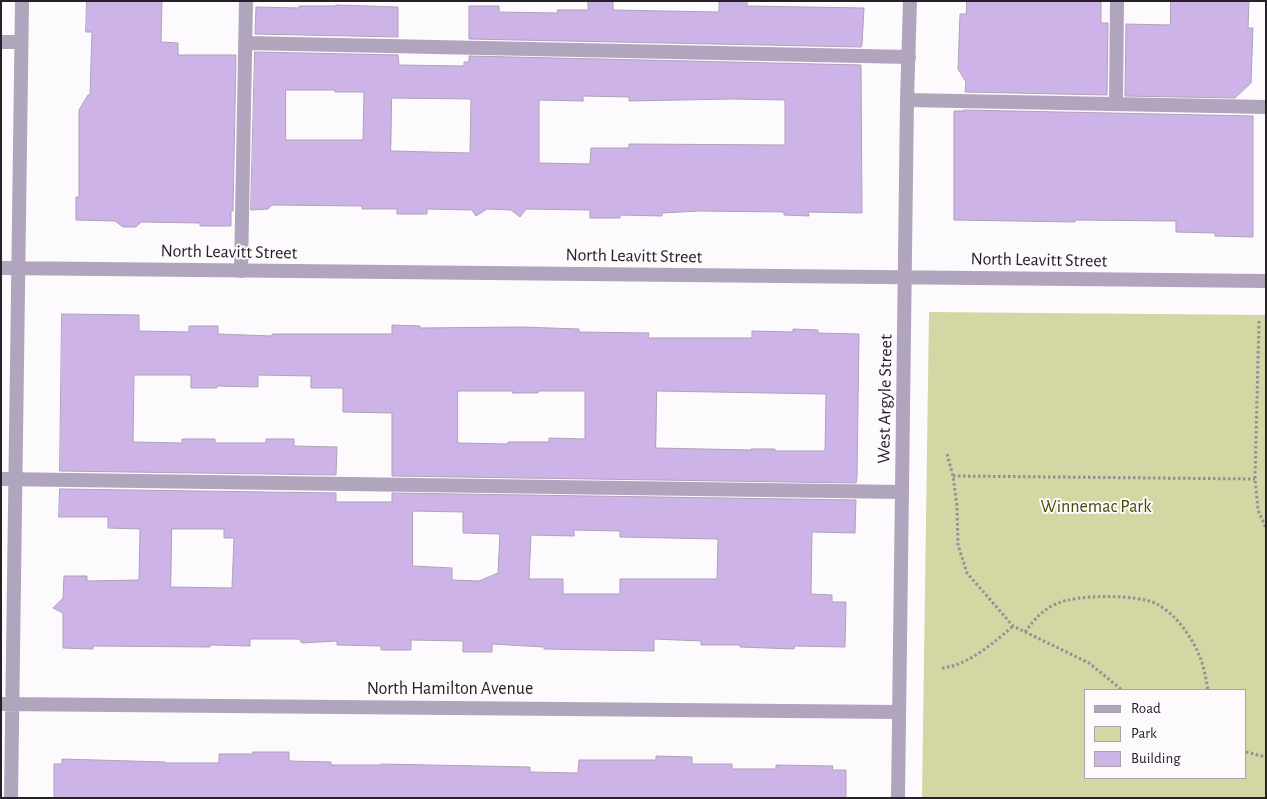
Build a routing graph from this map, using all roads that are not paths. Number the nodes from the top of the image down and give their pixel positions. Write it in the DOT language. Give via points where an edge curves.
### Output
graph roads {
  1 [pos="22,1"];
  2 [pos="246,1"];
  3 [pos="910,1"];
  4 [pos="1117,1"];
  5 [pos="1,42"];
  6 [pos="21,42"];
  7 [pos="245,43"];
  8 [pos="909,57"];
  9 [pos="907,100"];
  10 [pos="1116,104"];
  11 [pos="1266,107"];
  12 [pos="1,268"];
  13 [pos="19,268"];
  14 [pos="241,271"];
  15 [pos="906,277"];
  16 [pos="1266,281"];
  17 [pos="1,479"];
  18 [pos="16,479"];
  19 [pos="902,492"];
  20 [pos="7,704"];
  21 [pos="899,712"];
  22 [pos="11,798"];
  23 [pos="898,798"];
  1 -- 6 [label="street"];
  2 -- 7 [label="street"];
  3 -- 8 [label="street, West Argyle Street"];
  4 -- 10 [label="street"];
  5 -- 6 [label="street"];
  6 -- 13 [label="street"];
  7 -- 8 [label="street"];
  7 -- 14 [label="street"];
  8 -- 9 [label="street, West Argyle Street"];
  9 -- 10 [label="street"];
  9 -- 15 [label="street, West Argyle Street"];
  10 -- 11 [label="street"];
  12 -- 13 [label="street, North Leavitt Street"];
  13 -- 14 [label="street, North Leavitt Street"];
  13 -- 18 [label="street"];
  14 -- 15 [label="street, North Leavitt Street"];
  15 -- 16 [label="street, North Leavitt Street"];
  15 -- 19 [label="street, West Argyle Street"];
  17 -- 18 [label="street"];
  18 -- 19 [label="street"];
  18 -- 20 [label="street"];
  19 -- 21 [label="street, West Argyle Street"];
  20 -- 21 [label="street, North Hamilton Avenue"];
  20 -- 22 [label="street"];
  21 -- 23 [label="street, West Argyle Street"];
}
